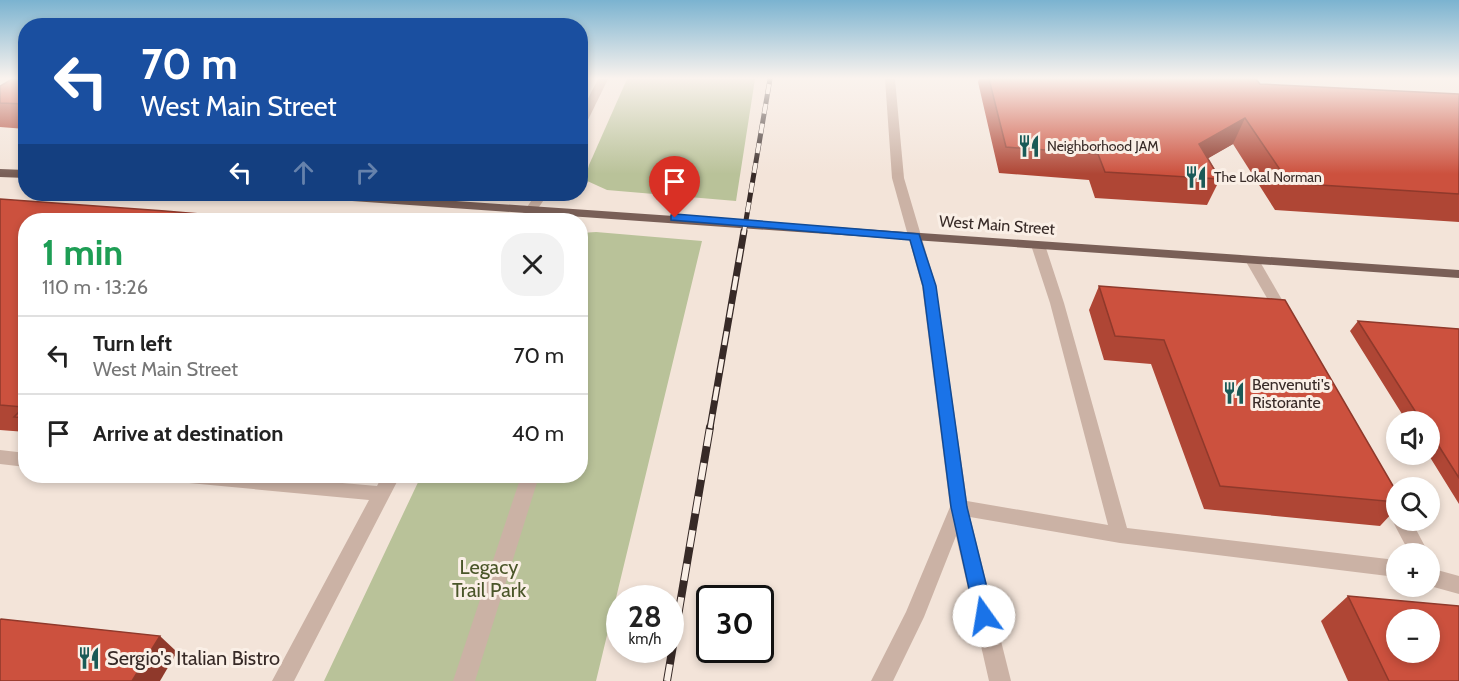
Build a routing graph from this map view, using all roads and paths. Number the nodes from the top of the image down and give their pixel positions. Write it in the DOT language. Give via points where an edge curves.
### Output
graph roads {
  1 [pos="893,111"];
  2 [pos="0,172"];
  3 [pos="18,173"];
  4 [pos="420,201"];
  5 [pos="538,201"];
  6 [pos="532,208"];
  7 [pos="529,213"];
  8 [pos="915,236"];
  9 [pos="1038,245"];
  10 [pos="1252,260"];
  11 [pos="1459,274"];
  12 [pos="1294,332"];
  13 [pos="0,457"];
  14 [pos="18,459"];
  15 [pos="264,483"];
  16 [pos="388,483"];
  17 [pos="528,483"];
  18 [pos="382,494"];
  19 [pos="959,507"];
  20 [pos="1120,535"];
  21 [pos="1386,568"];
  22 [pos="1440,578"];
  23 [pos="1459,585"];
  24 [pos="282,681"];
  25 [pos="464,681"];
  26 [pos="882,681"];
  27 [pos="1000,681"];
  1 -- 8 [label="street" via="898,178"];
  2 -- 3 [label="main road"];
  4 -- 6 [label="main road, West Main Street"];
  5 -- 6 [label="street"];
  6 -- 7 [label="street"];
  6 -- 8 [label="main road, West Main Street"];
  8 -- 9 [label="main road, West Main Street"];
  8 -- 19 [label="street" via="929,286"];
  9 -- 10 [label="main road, West Main Street"];
  9 -- 20 [label="street"];
  10 -- 11 [label="main road, West Main Street"];
  10 -- 12 [label="street"];
  13 -- 14 [label="street"];
  15 -- 18 [label="street"];
  16 -- 18 [label="street"];
  17 -- 25 [label="street"];
  18 -- 24 [label="street"];
  19 -- 20 [label="street"];
  19 -- 26 [label="street" via="914,618"];
  19 -- 27 [label="street"];
  20 -- 21 [label="street"];
  22 -- 23 [label="street"];
}
